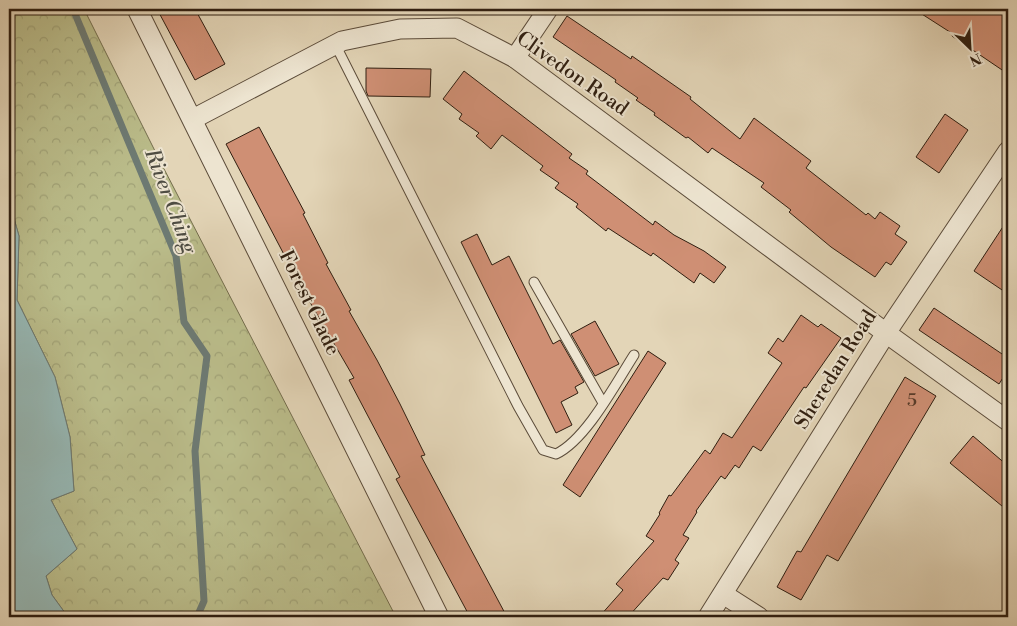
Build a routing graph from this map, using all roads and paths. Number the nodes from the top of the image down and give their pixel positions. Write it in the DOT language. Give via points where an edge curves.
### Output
graph roads {
  1 [pos="137,9"];
  2 [pos="548,9"];
  3 [pos="335,44"];
  4 [pos="515,58"];
  5 [pos="193,119"];
  6 [pos="1008,151"];
  7 [pos="534,282"];
  8 [pos="886,333"];
  9 [pos="634,355"];
  10 [pos="603,403"];
  11 [pos="1008,421"];
  12 [pos="723,594"];
  13 [pos="439,617"];
  14 [pos="708,617"];
  15 [pos="759,617"];
  1 -- 5 [label="street, Forest Glade"];
  2 -- 4 [label="street"];
  3 -- 4 [label="street, Clivedon Road" via="400,29 457,28"];
  3 -- 5 [label="street, Clivedon Road"];
  3 -- 10 [label="lane" via="543,450 556,454 566,450"];
  4 -- 8 [label="street, Clivedon Road"];
  5 -- 13 [label="street, Forest Glade"];
  6 -- 8 [label="street, Sheredan Road"];
  7 -- 10 [label="lane"];
  8 -- 11 [label="street, Clivedon Road"];
  8 -- 12 [label="street, Sheredan Road"];
  9 -- 10 [label="lane"];
  12 -- 14 [label="street, Sheredan Road"];
  12 -- 15 [label="street"];
}
